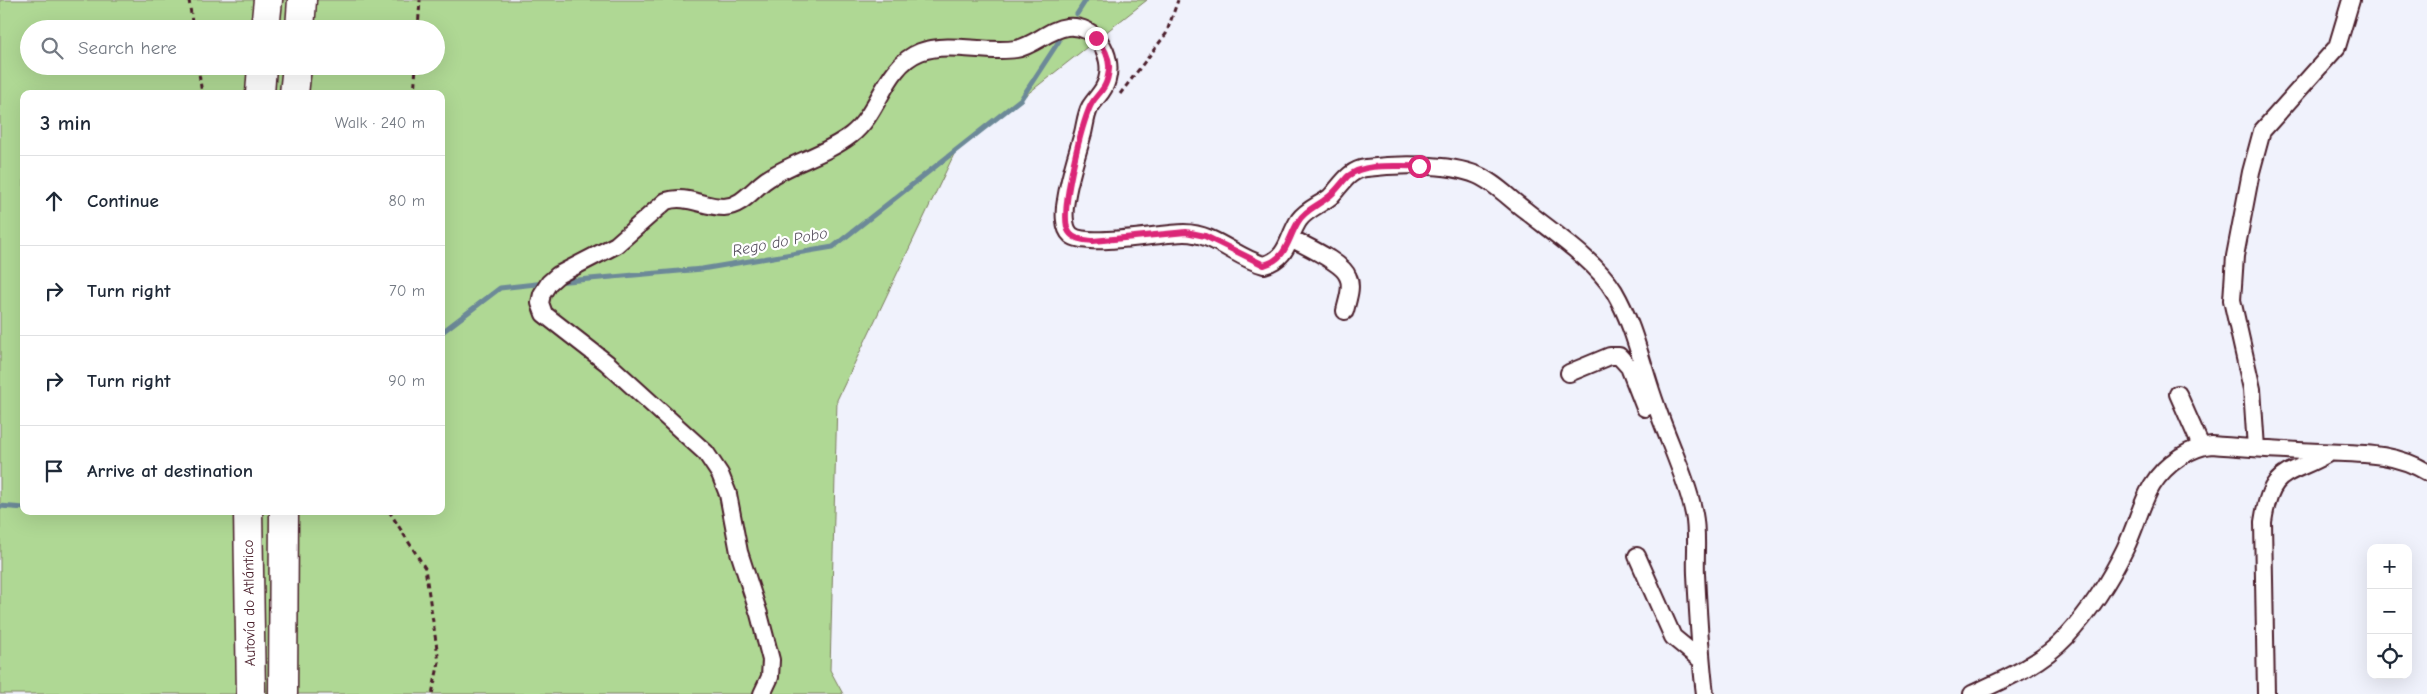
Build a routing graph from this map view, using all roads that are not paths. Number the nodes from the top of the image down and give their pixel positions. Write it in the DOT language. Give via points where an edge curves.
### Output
graph roads {
  1 [pos="268,0"];
  2 [pos="302,0"];
  3 [pos="2351,0"];
  4 [pos="266,20"];
  5 [pos="301,20"];
  6 [pos="261,75"];
  7 [pos="296,75"];
  8 [pos="260,90"];
  9 [pos="294,90"];
  10 [pos="1291,238"];
  11 [pos="1345,311"];
  12 [pos="1569,373"];
  13 [pos="2178,394"];
  14 [pos="2201,446"];
  15 [pos="2256,448"];
  16 [pos="2329,453"];
  17 [pos="1679,470"];
  18 [pos="2427,472"];
  19 [pos="248,515"];
  20 [pos="284,515"];
  21 [pos="1637,556"];
  22 [pos="1700,660"];
  23 [pos="250,694"];
  24 [pos="283,694"];
  25 [pos="762,694"];
  26 [pos="1705,694"];
  27 [pos="1972,694"];
  28 [pos="2266,694"];
  1 -- 4 [label="highway"];
  2 -- 5 [label="highway"];
  3 -- 15 [label="street" via="2337,48 2262,131 2251,172 2235,256 2232,300 2252,389"];
  6 -- 8 [label="highway"];
  7 -- 9 [label="highway"];
  10 -- 11 [label="street" via="1338,264 1348,276 1350,286"];
  10 -- 17 [label="street" via="1305,212 1330,196 1357,170 1419,166 1458,169 1478,175 1562,237 1613,290 1636,337 1648,386"];
  10 -- 25 [label="street" via="1279,258 1264,265 1205,236 1186,232 1093,241 1072,236 1065,220 1066,200 1089,108 1102,94 1109,68 1105,51 1096,38 1076,28 1065,27 1017,49 936,48 919,52 904,62 889,80 866,120 838,145 767,180 734,205 708,205 675,198 666,201 616,245 558,275 542,294 540,303 544,314 628,382 706,453 720,474 771,660 770,677"];
  12 -- 17 [label="street" via="1610,356 1619,356 1630,367 1657,441"];
  13 -- 14 [label="street"];
  14 -- 15 [label="street"];
  14 -- 27 [label="street" via="2169,464 2155,479 2118,561 2065,638 2042,658"];
  15 -- 16 [label="street"];
  16 -- 18 [label="street" via="2394,457"];
  16 -- 28 [label="street" via="2285,473 2266,502 2263,522"];
  17 -- 22 [label="street" via="1694,512 1697,536"];
  19 -- 23 [label="highway, Autovía do Atlántico"];
  20 -- 24 [label="highway"];
  21 -- 22 [label="street" via="1673,637"];
  22 -- 26 [label="street"];
}
